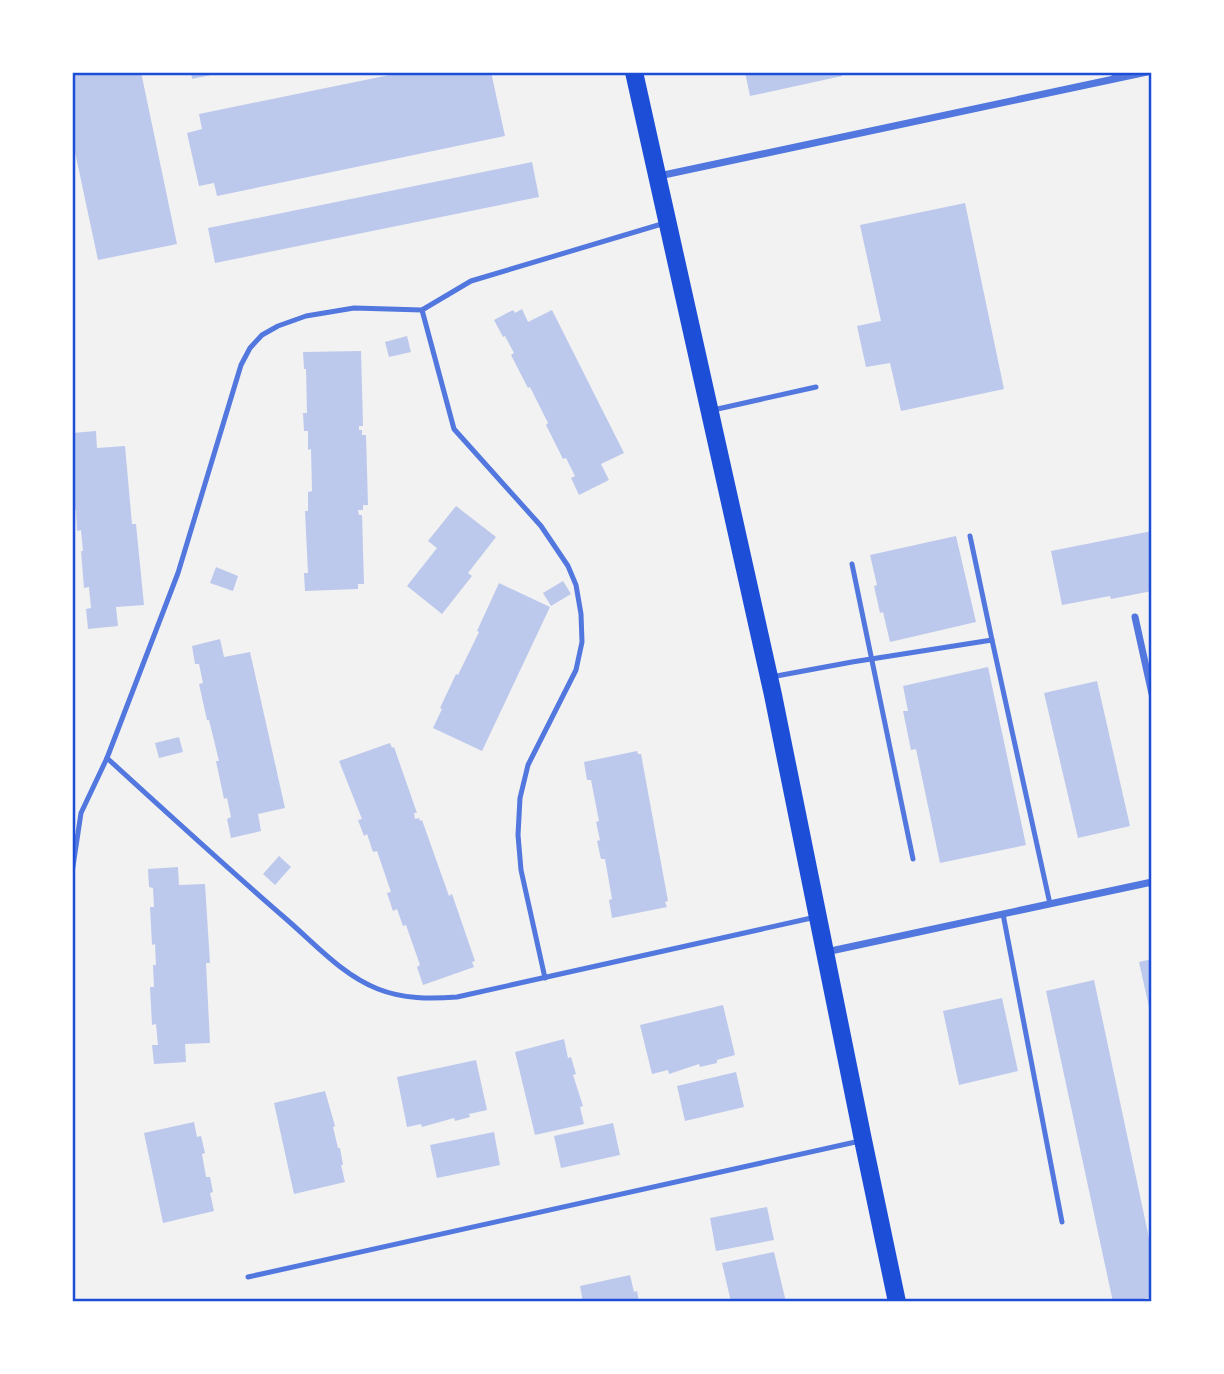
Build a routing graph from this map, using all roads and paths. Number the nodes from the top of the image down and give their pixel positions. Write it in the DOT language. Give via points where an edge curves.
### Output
graph roads {
  1 [pos="634,72"];
  2 [pos="1147,72"];
  3 [pos="1114,75"];
  4 [pos="658,176"];
  5 [pos="668,222"];
  6 [pos="422,310"];
  7 [pos="816,387"];
  8 [pos="710,411"];
  9 [pos="970,536"];
  10 [pos="852,564"];
  11 [pos="1135,617"];
  12 [pos="992,640"];
  13 [pos="871,659"];
  14 [pos="769,677"];
  15 [pos="1152,694"];
  16 [pos="107,758"];
  17 [pos="913,859"];
  18 [pos="72,873"];
  19 [pos="1152,882"];
  20 [pos="1050,904"];
  21 [pos="1003,914"];
  22 [pos="819,916"];
  23 [pos="825,952"];
  24 [pos="545,978"];
  25 [pos="863,1140"];
  26 [pos="1062,1222"];
  27 [pos="248,1277"];
  28 [pos="897,1302"];
  1 -- 4 [label="main road"];
  2 -- 3 [label="street"];
  3 -- 4 [label="street"];
  4 -- 5 [label="main road"];
  5 -- 6 [label="lane" via="471,281"];
  5 -- 8 [label="main road"];
  6 -- 16 [label="lane" via="354,308 306,316 262,335 250,348 225,414 178,573"];
  6 -- 24 [label="lane" via="454,429 541,526 576,585 582,642 576,670 528,765 520,798 521,870"];
  7 -- 8 [label="lane"];
  8 -- 14 [label="main road"];
  9 -- 12 [label="lane"];
  10 -- 13 [label="lane"];
  11 -- 15 [label="street"];
  12 -- 13 [label="lane"];
  12 -- 20 [label="lane"];
  13 -- 14 [label="lane"];
  13 -- 17 [label="lane"];
  14 -- 22 [label="main road"];
  16 -- 18 [label="lane" via="82,813"];
  16 -- 24 [label="lane" via="326,956 378,989 429,999"];
  19 -- 20 [label="street"];
  20 -- 21 [label="street"];
  21 -- 23 [label="street"];
  21 -- 26 [label="lane"];
  22 -- 23 [label="main road"];
  22 -- 24 [label="lane"];
  23 -- 25 [label="main road"];
  25 -- 27 [label="lane"];
  25 -- 28 [label="main road"];
}
